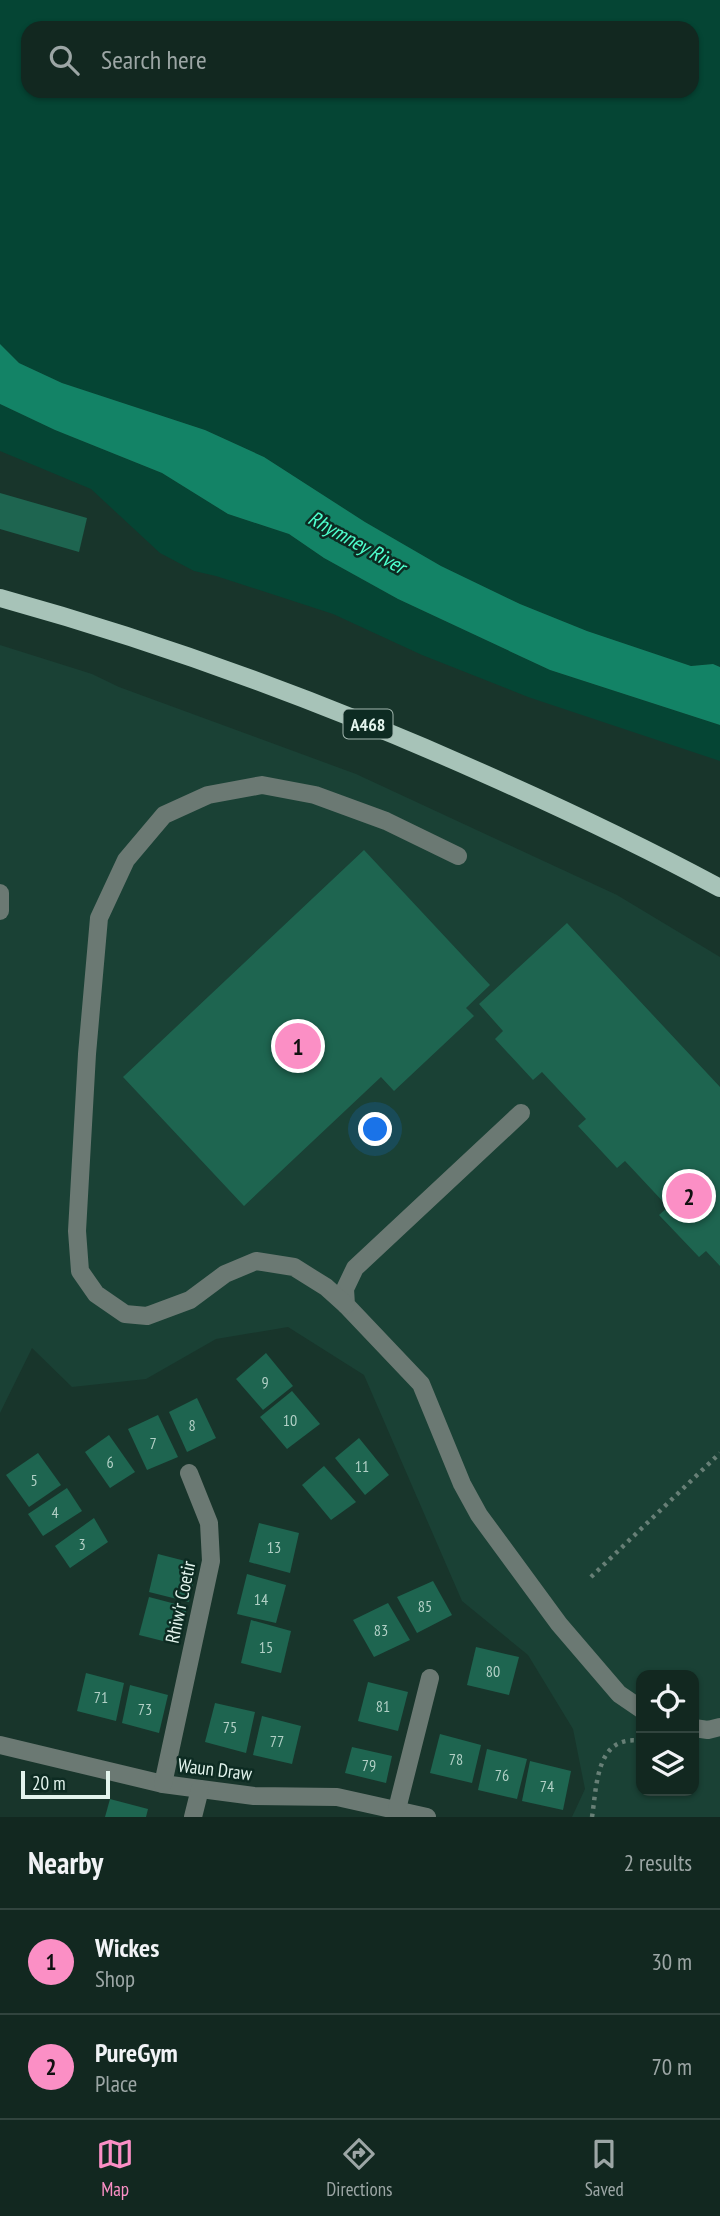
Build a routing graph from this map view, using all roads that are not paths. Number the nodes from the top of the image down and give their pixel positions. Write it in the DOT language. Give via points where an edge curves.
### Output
graph roads {
  1 [pos="0,598"];
  2 [pos="458,856"];
  3 [pos="720,888"];
  4 [pos="0,893"];
  5 [pos="0,911"];
  6 [pos="521,1113"];
  7 [pos="346,1305"];
  8 [pos="188,1473"];
  9 [pos="430,1678"];
  10 [pos="636,1706"];
  11 [pos="720,1727"];
  12 [pos="699,1729"];
  13 [pos="0,1745"];
  14 [pos="163,1784"];
  15 [pos="200,1789"];
  16 [pos="397,1809"];
  17 [pos="193,1817"];
  18 [pos="427,1817"];
  1 -- 3 [label="main road, A468" via="162,646 348,715 537,797"];
  2 -- 7 [label="street" via="386,821 327,800 262,785 208,795 163,815 126,860 100,918 87,1054 77,1231 80,1271 96,1294 125,1314 148,1317 190,1300 225,1274 256,1261 294,1267"];
  4 -- 5 [label="street"];
  6 -- 7 [label="street" via="355,1268 345,1290"];
  7 -- 10 [label="street" via="421,1384 461,1484 479,1515 559,1624 619,1694"];
  8 -- 14 [label="street, Rhiw'r Coetir" via="209,1523 212,1561"];
  9 -- 16 [label="street"];
  11 -- 12 [label="street"];
  13 -- 14 [label="street, Waun Draw"];
  14 -- 15 [label="street, Waun Draw"];
  15 -- 16 [label="street, Waun Draw" via="254,1796 337,1797"];
  15 -- 17 [label="street"];
  16 -- 18 [label="street, Waun Draw"];
}
